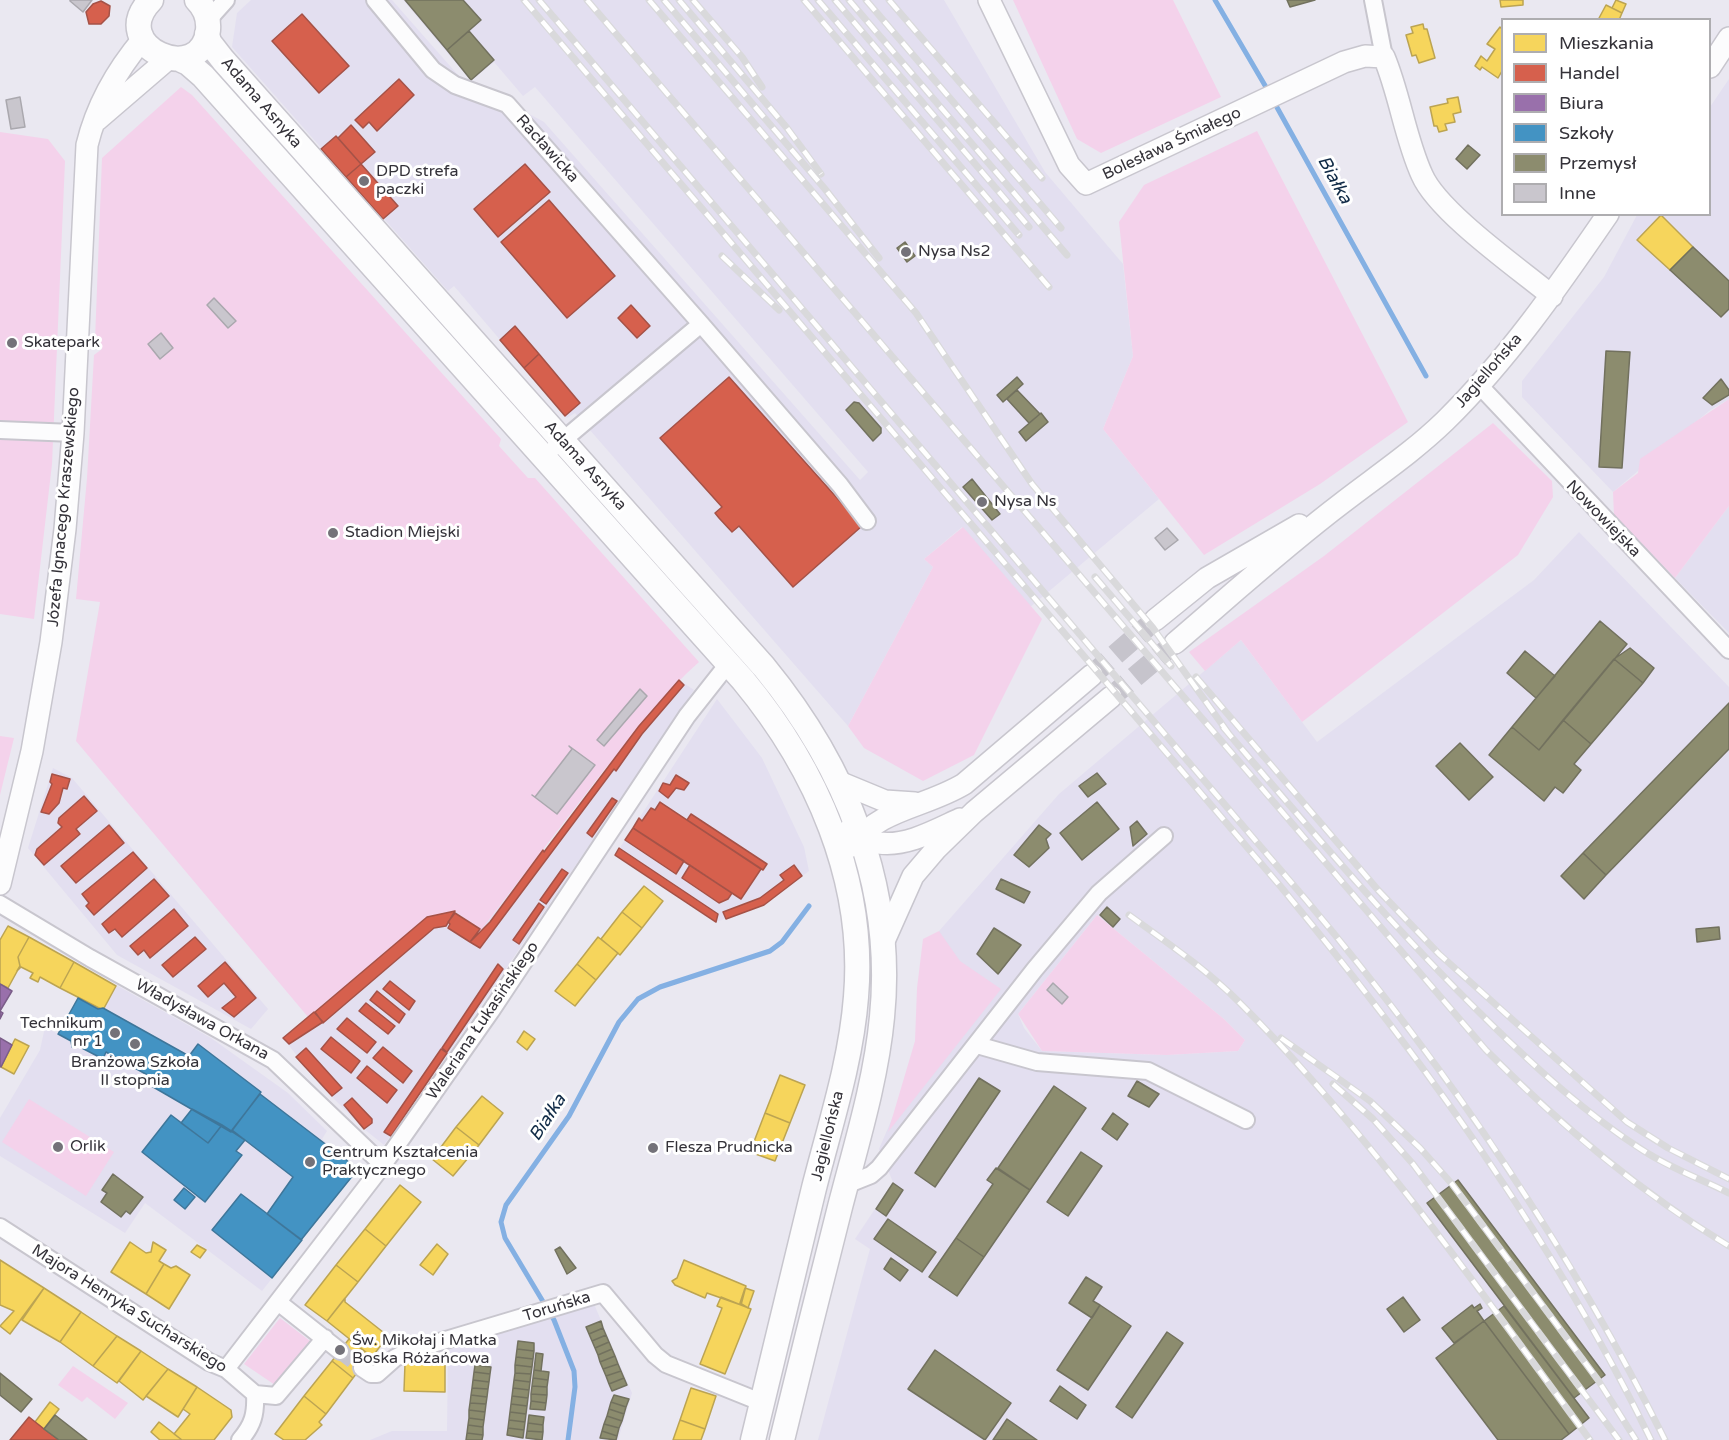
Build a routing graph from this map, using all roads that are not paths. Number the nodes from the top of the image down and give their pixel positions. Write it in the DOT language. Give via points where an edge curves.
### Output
graph roads {
  1 [pos="130,0"];
  2 [pos="152,0"];
  3 [pos="226,0"];
  4 [pos="375,0"];
  5 [pos="989,0"];
  6 [pos="1373,0"];
  7 [pos="204,18"];
  8 [pos="141,31"];
  9 [pos="1729,38"];
  10 [pos="1384,57"];
  11 [pos="174,59"];
  12 [pos="1711,65"];
  13 [pos="93,125"];
  14 [pos="1607,216"];
  15 [pos="1552,296"];
  16 [pos="701,324"];
  17 [pos="1479,386"];
  18 [pos="0,430"];
  19 [pos="73,433"];
  20 [pos="562,441"];
  21 [pos="543,458"];
  22 [pos="1342,502"];
  23 [pos="867,521"];
  24 [pos="1155,620"];
  25 [pos="1175,643"];
  26 [pos="1729,650"];
  27 [pos="728,664"];
  28 [pos="1092,675"];
  29 [pos="1111,697"];
  30 [pos="994,760"];
  31 [pos="1012,781"];
  32 [pos="839,782"];
  33 [pos="924,804"];
  34 [pos="974,812"];
  35 [pos="830,825"];
  36 [pos="861,834"];
  37 [pos="1164,836"];
  38 [pos="842,860"];
  39 [pos="1,878"];
  40 [pos="0,904"];
  41 [pos="884,941"];
  42 [pos="977,1045"];
  43 [pos="1246,1120"];
  44 [pos="383,1165"];
  45 [pos="846,1185"];
  46 [pos="0,1227"];
  47 [pos="278,1302"];
  48 [pos="325,1338"];
  49 [pos="340,1350"];
  50 [pos="362,1368"];
  51 [pos="226,1369"];
  52 [pos="255,1394"];
  53 [pos="763,1403"];
  54 [pos="240,1440"];
  55 [pos="753,1440"];
  56 [pos="782,1440"];
  1 -- 8 [label="main road"];
  2 -- 8 [label="main road" via="143,10"];
  3 -- 7 [label="street"];
  4 -- 16 [label="street, Racławicka" via="433,70 455,85 507,104"];
  5 -- 10 [label="street, Bolesława Śmiałego" via="1069,165 1086,184 1344,62"];
  6 -- 10 [label="street"];
  7 -- 11 [label="main road" via="195,52"];
  7 -- 20 [label="main road, Adama Asnyka" via="209,42 223,60"];
  8 -- 11 [label="main road, Adama Asnyka" via="155,53"];
  8 -- 13 [label="street, Józefa Ignacego Kraszewskiego" via="100,102"];
  9 -- 12 [label="street"];
  10 -- 15 [label="street" via="1395,82 1417,165 1431,193"];
  11 -- 13 [label="street"];
  11 -- 21 [label="main road, Adama Asnyka" via="188,63 203,76"];
  13 -- 19 [label="street, Józefa Ignacego Kraszewskiego" via="85,171"];
  14 -- 15 [label="street, Jagiellońska"];
  15 -- 17 [label="street, Jagiellońska"];
  16 -- 20 [label="street"];
  16 -- 23 [label="street, Racławicka"];
  17 -- 22 [label="street, Jagiellońska" via="1415,449"];
  17 -- 26 [label="street, Nowowiejska"];
  18 -- 19 [label="street"];
  19 -- 39 [label="street, Józefa Ignacego Kraszewskiego" via="51,642 32,751"];
  20 -- 21 [label="street"];
  20 -- 32 [label="main road, Adama Asnyka" via="764,667 814,733"];
  21 -- 27 [label="main road, Adama Asnyka"];
  22 -- 24 [label="street, Jagiellońska" via="1248,552 1207,578"];
  22 -- 25 [label="street, Jagiellońska"];
  27 -- 35 [label="main road, Adama Asnyka" via="786,737"];
  27 -- 44 [label="street, Waleriana Łukasińskiego" via="687,716 491,1011"];
  28 -- 30 [label="street"];
  29 -- 31 [label="street, Jagiellońska"];
  30 -- 31 [label="street"];
  30 -- 33 [label="street" via="964,784"];
  31 -- 34 [label="street, Jagiellońska"];
  32 -- 33 [label="street" via="885,801"];
  32 -- 36 [label="main road, Adama Asnyka"];
  33 -- 36 [label="street" via="885,816"];
  34 -- 36 [label="street, Jagiellońska" via="892,844 876,843"];
  34 -- 41 [label="street, Jagiellońska" via="913,876"];
  35 -- 36 [label="street, Jagiellońska"];
  35 -- 38 [label="main road, Adama Asnyka"];
  36 -- 38 [label="street"];
  36 -- 41 [label="main road, Adama Asnyka" via="874,876"];
  37 -- 42 [label="street, Jagiellońska" via="1099,894"];
  38 -- 53 [label="main road, Jagiellońska" via="856,942 851,1036"];
  40 -- 44 [label="street, Władysława Orkana" via="273,1060"];
  41 -- 45 [label="main road, Jagiellońska" via="878,1044"];
  42 -- 43 [label="street" via="1037,1062 1148,1071"];
  42 -- 45 [label="street, Jagiellońska" via="879,1168"];
  44 -- 47 [label="street, Waleriana Łukasińskiego"];
  45 -- 56 [label="main road, Jagiellońska"];
  46 -- 51 [label="street, Majora Henryka Sucharskiego" via="209,1362"];
  47 -- 48 [label="street"];
  47 -- 51 [label="street, Waleriana Łukasińskiego"];
  48 -- 49 [label="street"];
  48 -- 52 [label="street" via="276,1396"];
  50 -- 53 [label="street, Toruńska" via="377,1374 409,1351 603,1293 666,1364"];
  51 -- 52 [label="street, Majora Henryka Sucharskiego"];
  52 -- 54 [label="street" via="256,1412 251,1427"];
  53 -- 55 [label="main road, Jagiellońska"];
}
